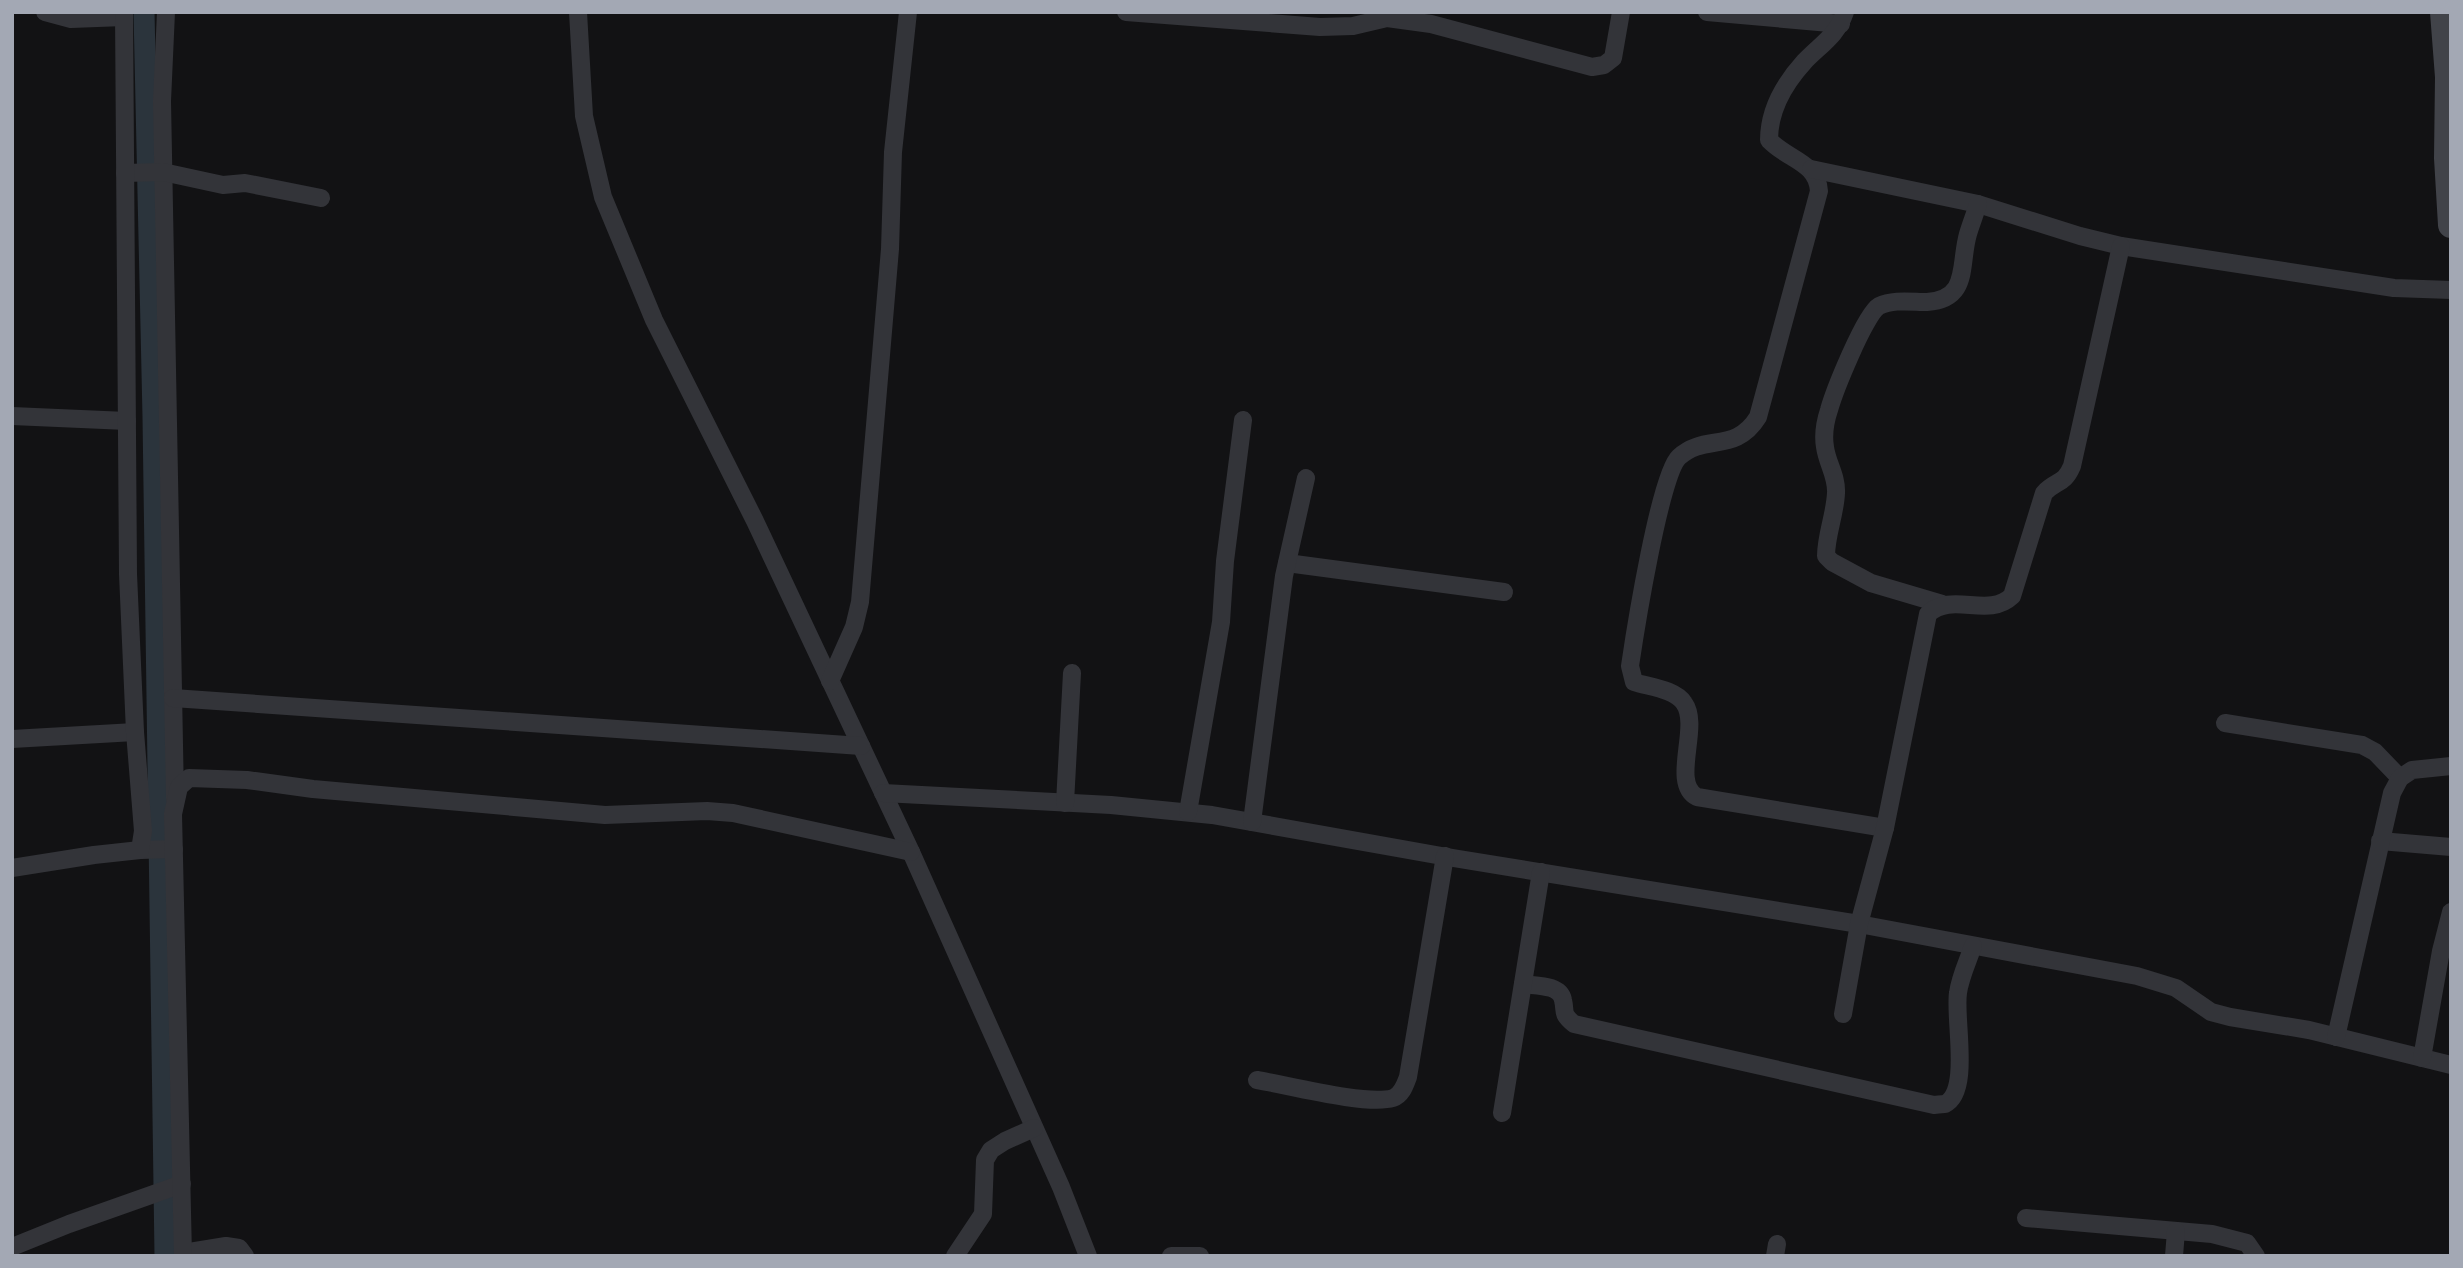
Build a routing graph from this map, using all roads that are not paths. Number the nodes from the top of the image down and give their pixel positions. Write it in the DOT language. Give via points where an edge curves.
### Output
graph roads {
  1 [pos="45,12"];
  2 [pos="166,12"];
  3 [pos="578,12"];
  4 [pos="908,12"];
  5 [pos="1126,12"];
  6 [pos="1621,12"];
  7 [pos="1707,12"];
  8 [pos="2443,12"];
  9 [pos="124,15"];
  10 [pos="1388,15"];
  11 [pos="1843,18"];
  12 [pos="1811,169"];
  13 [pos="163,172"];
  14 [pos="125,173"];
  15 [pos="321,198"];
  16 [pos="1978,204"];
  17 [pos="2451,225"];
  18 [pos="2121,246"];
  19 [pos="2451,290"];
  20 [pos="12,416"];
  21 [pos="1243,420"];
  22 [pos="127,421"];
  23 [pos="1306,478"];
  24 [pos="1287,563"];
  25 [pos="1504,592"];
  26 [pos="1942,604"];
  27 [pos="1072,673"];
  28 [pos="830,681"];
  29 [pos="173,698"];
  30 [pos="2225,723"];
  31 [pos="135,732"];
  32 [pos="12,739"];
  33 [pos="861,746"];
  34 [pos="2451,766"];
  35 [pos="2400,778"];
  36 [pos="883,793"];
  37 [pos="176,798"];
  38 [pos="1065,803"];
  39 [pos="1188,812"];
  40 [pos="1252,822"];
  41 [pos="1885,828"];
  42 [pos="2380,841"];
  43 [pos="2451,847"];
  44 [pos="174,849"];
  45 [pos="140,850"];
  46 [pos="911,852"];
  47 [pos="1445,856"];
  48 [pos="12,867"];
  49 [pos="1541,872"];
  50 [pos="2451,912"];
  51 [pos="1859,924"];
  52 [pos="1973,946"];
  53 [pos="1523,984"];
  54 [pos="1843,1014"];
  55 [pos="2336,1037"];
  56 [pos="2422,1058"];
  57 [pos="2451,1065"];
  58 [pos="1257,1080"];
  59 [pos="1503,1114"];
  60 [pos="1034,1128"];
  61 [pos="174,1188"];
  62 [pos="2026,1218"];
  63 [pos="2176,1231"];
  64 [pos="12,1247"];
  65 [pos="183,1254"];
  66 [pos="245,1256"];
  67 [pos="955,1256"];
  68 [pos="1088,1256"];
  69 [pos="1171,1256"];
  70 [pos="1200,1256"];
  71 [pos="2174,1256"];
  72 [pos="2256,1256"];
  1 -- 9 [label="street" via="71,19"];
  2 -- 13 [label="street"];
  3 -- 28 [label="street" via="584,116 603,197 654,320"];
  4 -- 28 [label="street" via="893,152 890,249 860,602"];
  5 -- 10 [label="street" via="1321,27 1353,26"];
  6 -- 10 [label="street" via="1613,58 1592,67"];
  7 -- 11 [label="street"];
  8 -- 17 [label="street"];
  9 -- 14 [label="street"];
  11 -- 12 [label="street" via="1833,36 1804,62 1773,109 1769,140"];
  12 -- 16 [label="street"];
  12 -- 41 [label="street" via="1818,178 1819,191 1758,417 1745,434 1688,450 1671,468 1630,666 1634,682 1670,693 1685,704 1689,720 1685,783 1696,797"];
  13 -- 14 [label="street"];
  13 -- 15 [label="street"];
  13 -- 29 [label="street"];
  14 -- 22 [label="street"];
  16 -- 18 [label="street"];
  16 -- 26 [label="street" via="1954,292 1945,300 1893,302 1872,313 1834,396 1825,432 1836,492 1826,556 1871,583"];
  18 -- 19 [label="street" via="2394,288"];
  18 -- 26 [label="street" via="2072,466 2068,477 2044,493 2012,596 1992,606"];
  20 -- 22 [label="street"];
  21 -- 39 [label="street" via="1221,622"];
  22 -- 31 [label="street"];
  23 -- 24 [label="street"];
  24 -- 25 [label="street"];
  24 -- 40 [label="street"];
  26 -- 41 [label="street" via="1928,614 1924,629"];
  27 -- 38 [label="street"];
  28 -- 33 [label="street"];
  29 -- 33 [label="street"];
  29 -- 37 [label="street"];
  30 -- 35 [label="street" via="2362,746 2375,752"];
  31 -- 32 [label="street"];
  31 -- 45 [label="street" via="143,831"];
  33 -- 36 [label="street"];
  34 -- 35 [label="street" via="2412,770"];
  35 -- 42 [label="street"];
  36 -- 38 [label="street"];
  36 -- 46 [label="street"];
  37 -- 44 [label="street"];
  37 -- 46 [label="street" via="189,778 203,777 605,815 707,811"];
  38 -- 39 [label="street"];
  39 -- 40 [label="street"];
  40 -- 47 [label="street"];
  41 -- 51 [label="street"];
  42 -- 43 [label="street"];
  42 -- 55 [label="street"];
  44 -- 45 [label="street"];
  44 -- 61 [label="street"];
  45 -- 48 [label="street"];
  46 -- 60 [label="street"];
  47 -- 49 [label="street"];
  47 -- 58 [label="street" via="1403,1090 1395,1098 1370,1100"];
  49 -- 51 [label="street"];
  49 -- 53 [label="street"];
  50 -- 56 [label="street"];
  51 -- 52 [label="street"];
  51 -- 54 [label="street"];
  52 -- 53 [label="street" via="1958,992 1957,1087 1944,1104 1934,1105 1573,1024 1566,1018 1559,992"];
  52 -- 55 [label="street" via="2149,979 2176,988 2211,1012"];
  53 -- 59 [label="street"];
  55 -- 56 [label="street"];
  56 -- 57 [label="street"];
  60 -- 67 [label="street" via="991,1150 985,1160 983,1214"];
  60 -- 68 [label="street"];
  61 -- 64 [label="street"];
  61 -- 65 [label="street"];
  62 -- 63 [label="street"];
  63 -- 71 [label="street"];
  63 -- 72 [label="street" via="2236,1239 2247,1243"];
  65 -- 66 [label="street" via="226,1246 239,1248"];
  69 -- 70 [label="street"];
}
